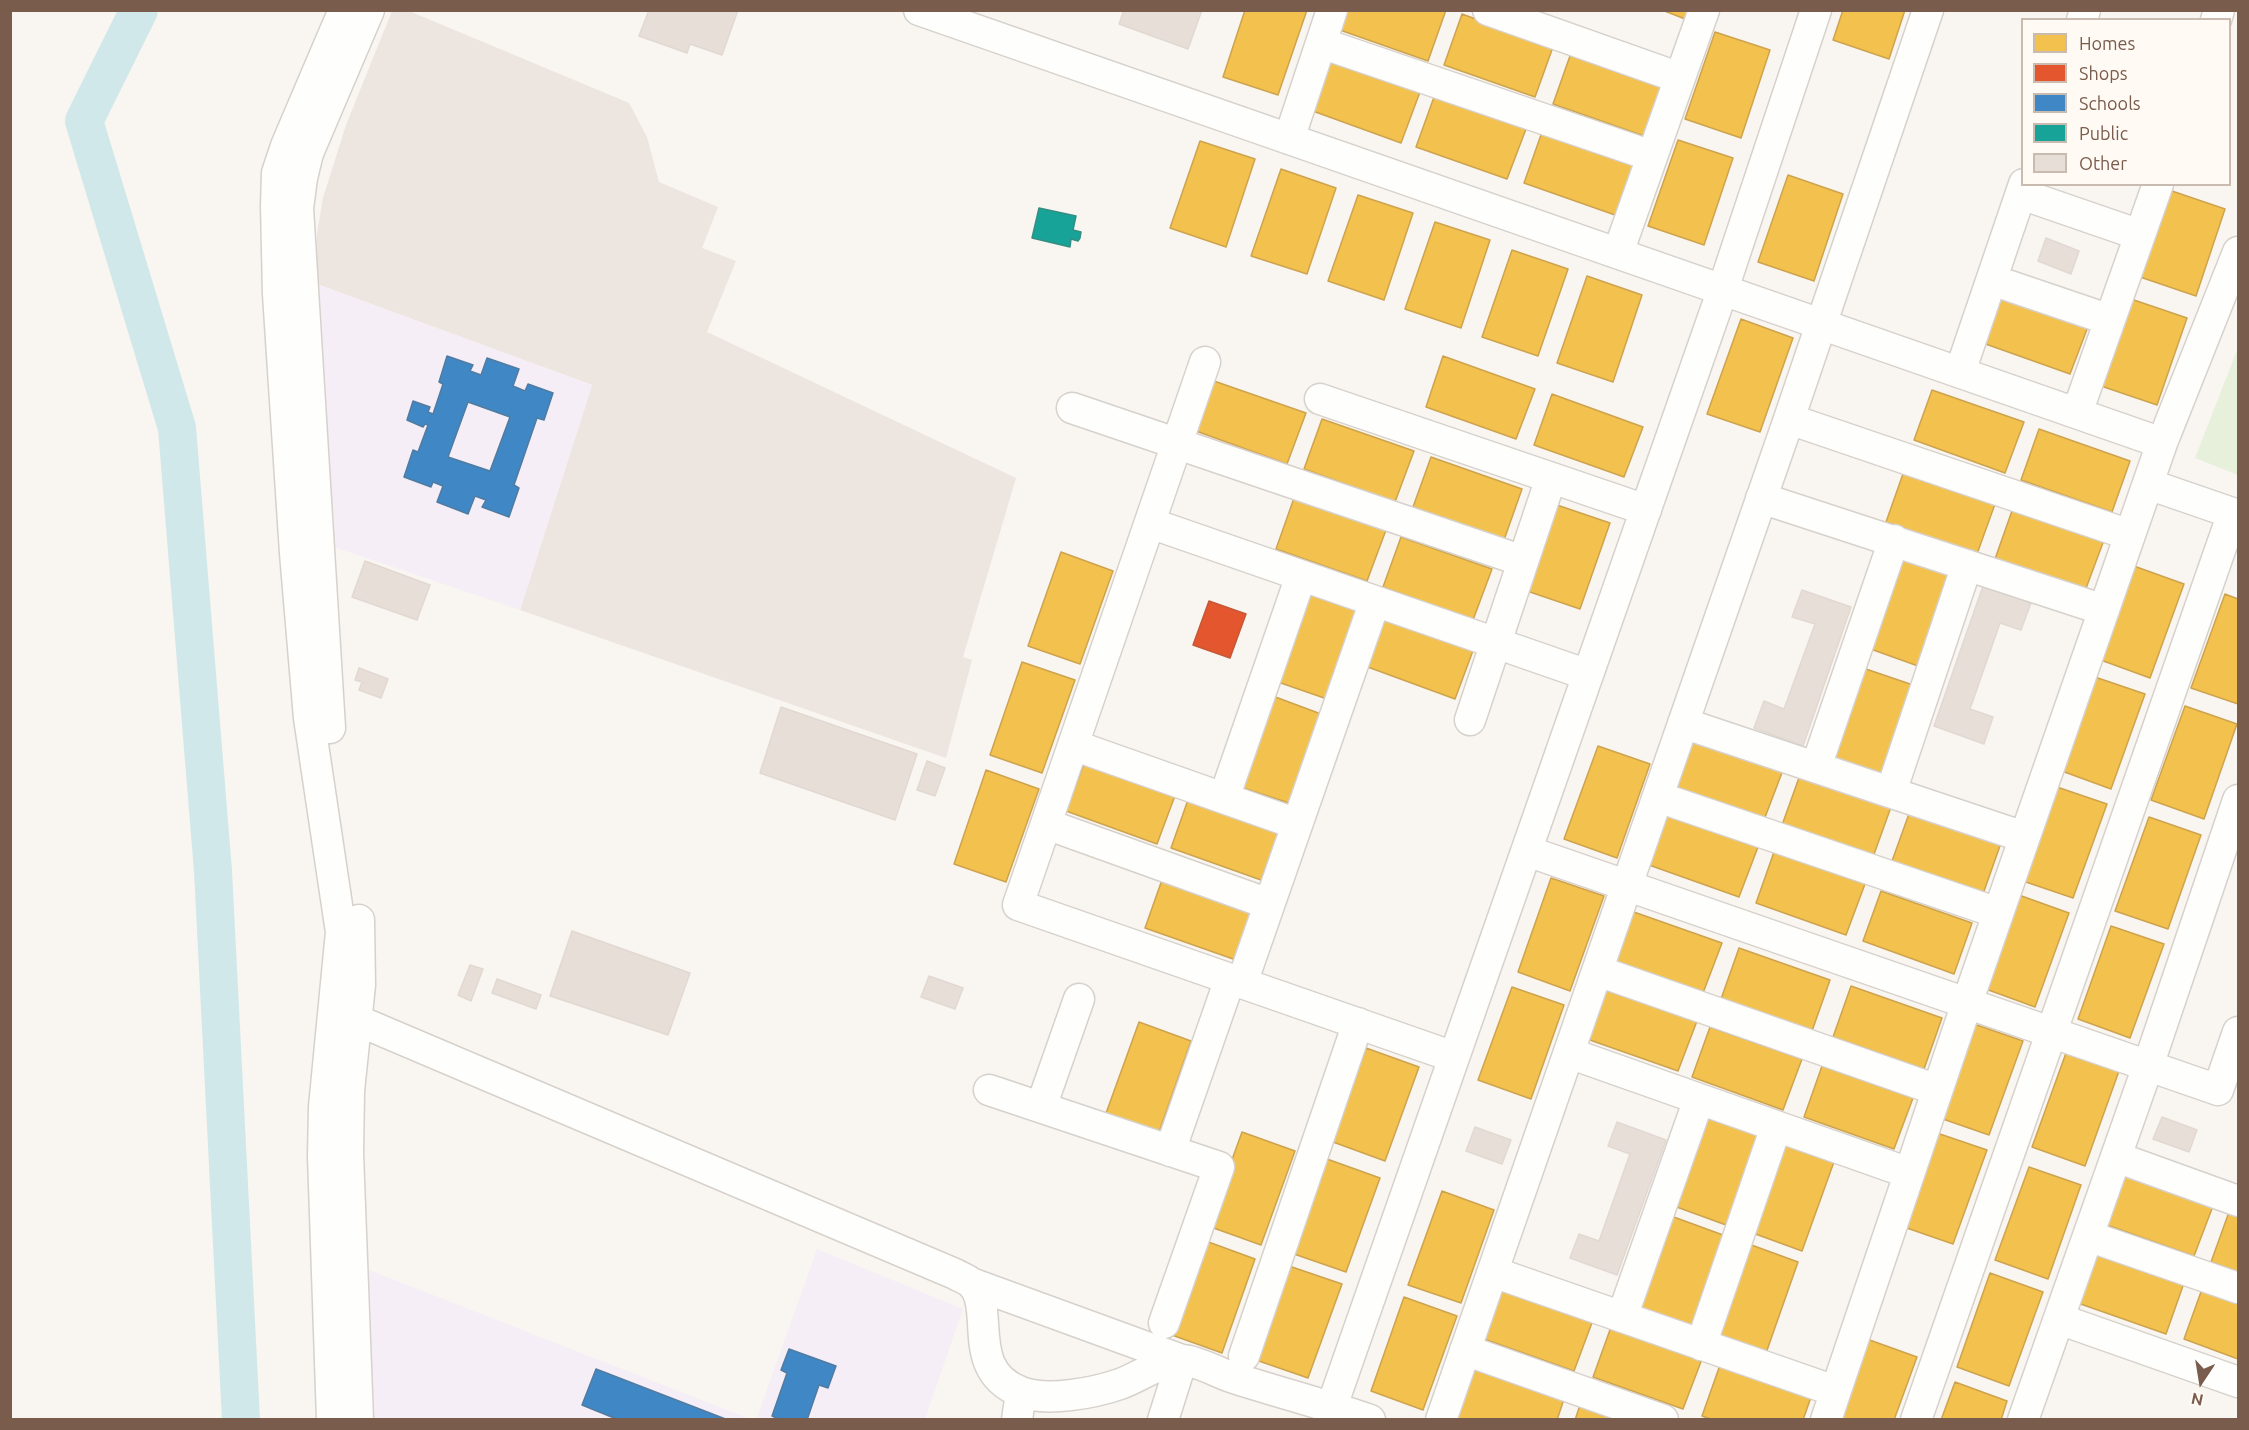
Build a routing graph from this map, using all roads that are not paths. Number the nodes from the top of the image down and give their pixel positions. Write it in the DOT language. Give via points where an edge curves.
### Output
graph roads {
  1 [pos="344,10"];
  2 [pos="369,10"];
  3 [pos="920,10"];
  4 [pos="1332,10"];
  5 [pos="1488,10"];
  6 [pos="1704,10"];
  7 [pos="1816,10"];
  8 [pos="1928,10"];
  9 [pos="984,21"];
  10 [pos="1321,43"];
  11 [pos="1680,78"];
  12 [pos="1289,139"];
  13 [pos="1652,156"];
  14 [pos="2157,186"];
  15 [pos="2023,189"];
  16 [pos="2140,235"];
  17 [pos="2238,252"];
  18 [pos="1618,253"];
  19 [pos="1992,280"];
  20 [pos="1723,289"];
  21 [pos="2110,321"];
  22 [pos="1821,324"];
  23 [pos="1205,362"];
  24 [pos="1960,372"];
  25 [pos="1320,399"];
  26 [pos="1072,408"];
  27 [pos="2077,413"];
  28 [pos="1789,419"];
  29 [pos="2162,442"];
  30 [pos="1178,444"];
  31 [pos="1551,478"];
  32 [pos="2148,484"];
  33 [pos="1761,498"];
  34 [pos="1646,510"];
  35 [pos="2236,514"];
  36 [pos="1150,523"];
  37 [pos="2130,534"];
  38 [pos="1894,540"];
  39 [pos="1524,561"];
  40 [pos="1967,565"];
  41 [pos="1301,576"];
  42 [pos="1375,601"];
  43 [pos="2103,610"];
  44 [pos="1496,643"];
  45 [pos="1588,675"];
  46 [pos="1470,720"];
  47 [pos="1683,723"];
  48 [pos="1073,745"];
  49 [pos="1816,767"];
  50 [pos="1891,792"];
  51 [pos="1658,797"];
  52 [pos="1224,798"];
  53 [pos="2238,800"];
  54 [pos="1046,824"];
  55 [pos="1297,824"];
  56 [pos="2024,837"];
  57 [pos="1527,851"];
  58 [pos="1627,886"];
  59 [pos="1269,903"];
  60 [pos="1998,913"];
  61 [pos="1598,970"];
  62 [pos="1236,981"];
  63 [pos="1078,999"];
  64 [pos="1967,1003"];
  65 [pos="346,1015"];
  66 [pos="1358,1023"];
  67 [pos="2052,1032"];
  68 [pos="2238,1032"];
  69 [pos="1569,1053"];
  70 [pos="1454,1057"];
  71 [pos="2148,1066"];
  72 [pos="989,1090"];
  73 [pos="1937,1090"];
  74 [pos="1699,1099"];
  75 [pos="1041,1107"];
  76 [pos="1776,1126"];
  77 [pos="1170,1151"];
  78 [pos="2116,1157"];
  79 [pos="1909,1173"];
  80 [pos="2238,1201"];
  81 [pos="2088,1236"];
  82 [pos="1493,1272"];
  83 [pos="971,1283"];
  84 [pos="2238,1288"];
  85 [pos="1622,1317"];
  86 [pos="2059,1319"];
  87 [pos="1164,1323"];
  88 [pos="1701,1345"];
  89 [pos="1466,1350"];
  90 [pos="1244,1356"];
  91 [pos="1182,1360"];
  92 [pos="2238,1382"];
  93 [pos="1835,1391"];
  94 [pos="1019,1406"];
  95 [pos="1332,1406"];
  96 [pos="332,1419"];
  97 [pos="358,1419"];
  98 [pos="1163,1419"];
  99 [pos="1370,1419"];
  100 [pos="1441,1419"];
  101 [pos="1663,1419"];
  102 [pos="1826,1419"];
  103 [pos="1916,1419"];
  104 [pos="2023,1419"];
  1 -- 65 [label="street" via="286,146 278,173 276,206 278,294 309,718 341,932"];
  2 -- 65 [label="street" via="308,153 298,208 329,725 361,935 360,985"];
  3 -- 9 [label="street"];
  4 -- 10 [label="street"];
  5 -- 11 [label="street"];
  6 -- 11 [label="street"];
  7 -- 20 [label="street"];
  8 -- 22 [label="street"];
  9 -- 12 [label="street"];
  10 -- 12 [label="street"];
  10 -- 13 [label="street"];
  11 -- 13 [label="street"];
  12 -- 18 [label="street"];
  13 -- 18 [label="street"];
  14 -- 16 [label="street"];
  15 -- 16 [label="street"];
  15 -- 19 [label="street"];
  16 -- 21 [label="street"];
  17 -- 29 [label="street"];
  18 -- 20 [label="street"];
  19 -- 21 [label="street"];
  19 -- 24 [label="street"];
  20 -- 22 [label="street"];
  20 -- 34 [label="street"];
  21 -- 27 [label="street"];
  22 -- 24 [label="street"];
  22 -- 28 [label="street"];
  23 -- 30 [label="street"];
  24 -- 27 [label="street"];
  25 -- 31 [label="street"];
  26 -- 30 [label="street"];
  27 -- 29 [label="street"];
  28 -- 33 [label="street"];
  28 -- 37 [label="street"];
  29 -- 32 [label="street"];
  30 -- 36 [label="street"];
  30 -- 39 [label="street"];
  31 -- 34 [label="street"];
  31 -- 39 [label="street"];
  32 -- 35 [label="street"];
  32 -- 37 [label="street"];
  33 -- 38 [label="street"];
  33 -- 47 [label="street"];
  34 -- 45 [label="street"];
  35 -- 67 [label="street"];
  36 -- 41 [label="street"];
  36 -- 48 [label="street"];
  37 -- 43 [label="street"];
  38 -- 40 [label="street"];
  38 -- 49 [label="street"];
  39 -- 44 [label="street"];
  40 -- 43 [label="street"];
  40 -- 50 [label="street"];
  41 -- 42 [label="street"];
  41 -- 52 [label="street"];
  42 -- 44 [label="street"];
  42 -- 55 [label="street"];
  43 -- 56 [label="street"];
  44 -- 45 [label="street"];
  44 -- 46 [label="street"];
  45 -- 57 [label="street"];
  47 -- 49 [label="street"];
  47 -- 51 [label="street"];
  48 -- 52 [label="street"];
  48 -- 54 [label="street"];
  49 -- 50 [label="street"];
  50 -- 56 [label="street"];
  51 -- 58 [label="street"];
  51 -- 60 [label="street"];
  52 -- 55 [label="street"];
  53 -- 71 [label="street"];
  54 -- 59 [label="street"];
  54 -- 62 [label="street" via="1018,905"];
  55 -- 59 [label="street"];
  56 -- 60 [label="street"];
  57 -- 58 [label="street"];
  57 -- 70 [label="street"];
  58 -- 61 [label="street"];
  58 -- 64 [label="street"];
  59 -- 62 [label="street"];
  60 -- 64 [label="street"];
  61 -- 69 [label="street"];
  61 -- 73 [label="street"];
  62 -- 66 [label="street"];
  62 -- 77 [label="street"];
  63 -- 75 [label="street"];
  64 -- 67 [label="street"];
  64 -- 73 [label="street"];
  65 -- 83 [label="street"];
  65 -- 96 [label="street" via="327,1063 323,1156"];
  65 -- 97 [label="street"];
  66 -- 70 [label="street"];
  66 -- 90 [label="street"];
  67 -- 71 [label="street"];
  67 -- 103 [label="street"];
  68 -- 71 [label="street" via="2218,1090"];
  69 -- 74 [label="street"];
  69 -- 82 [label="street"];
  70 -- 95 [label="street"];
  71 -- 78 [label="street"];
  72 -- 75 [label="street"];
  73 -- 79 [label="street"];
  74 -- 76 [label="street"];
  74 -- 85 [label="street"];
  75 -- 77 [label="street"];
  76 -- 79 [label="street"];
  76 -- 88 [label="street"];
  77 -- 87 [label="street" via="1219,1167"];
  78 -- 80 [label="street"];
  78 -- 81 [label="street"];
  79 -- 93 [label="street"];
  81 -- 84 [label="street"];
  81 -- 86 [label="street"];
  82 -- 85 [label="street"];
  82 -- 89 [label="street"];
  83 -- 91 [label="street"];
  83 -- 94 [label="street" via="978,1293 989,1364"];
  85 -- 88 [label="street"];
  86 -- 92 [label="street"];
  86 -- 104 [label="street"];
  88 -- 93 [label="street"];
  89 -- 100 [label="street"];
  89 -- 101 [label="street"];
  91 -- 94 [label="street" via="1120,1384 1042,1397"];
  91 -- 95 [label="street"];
  91 -- 98 [label="street"];
  93 -- 102 [label="street"];
  95 -- 99 [label="street"];
}
